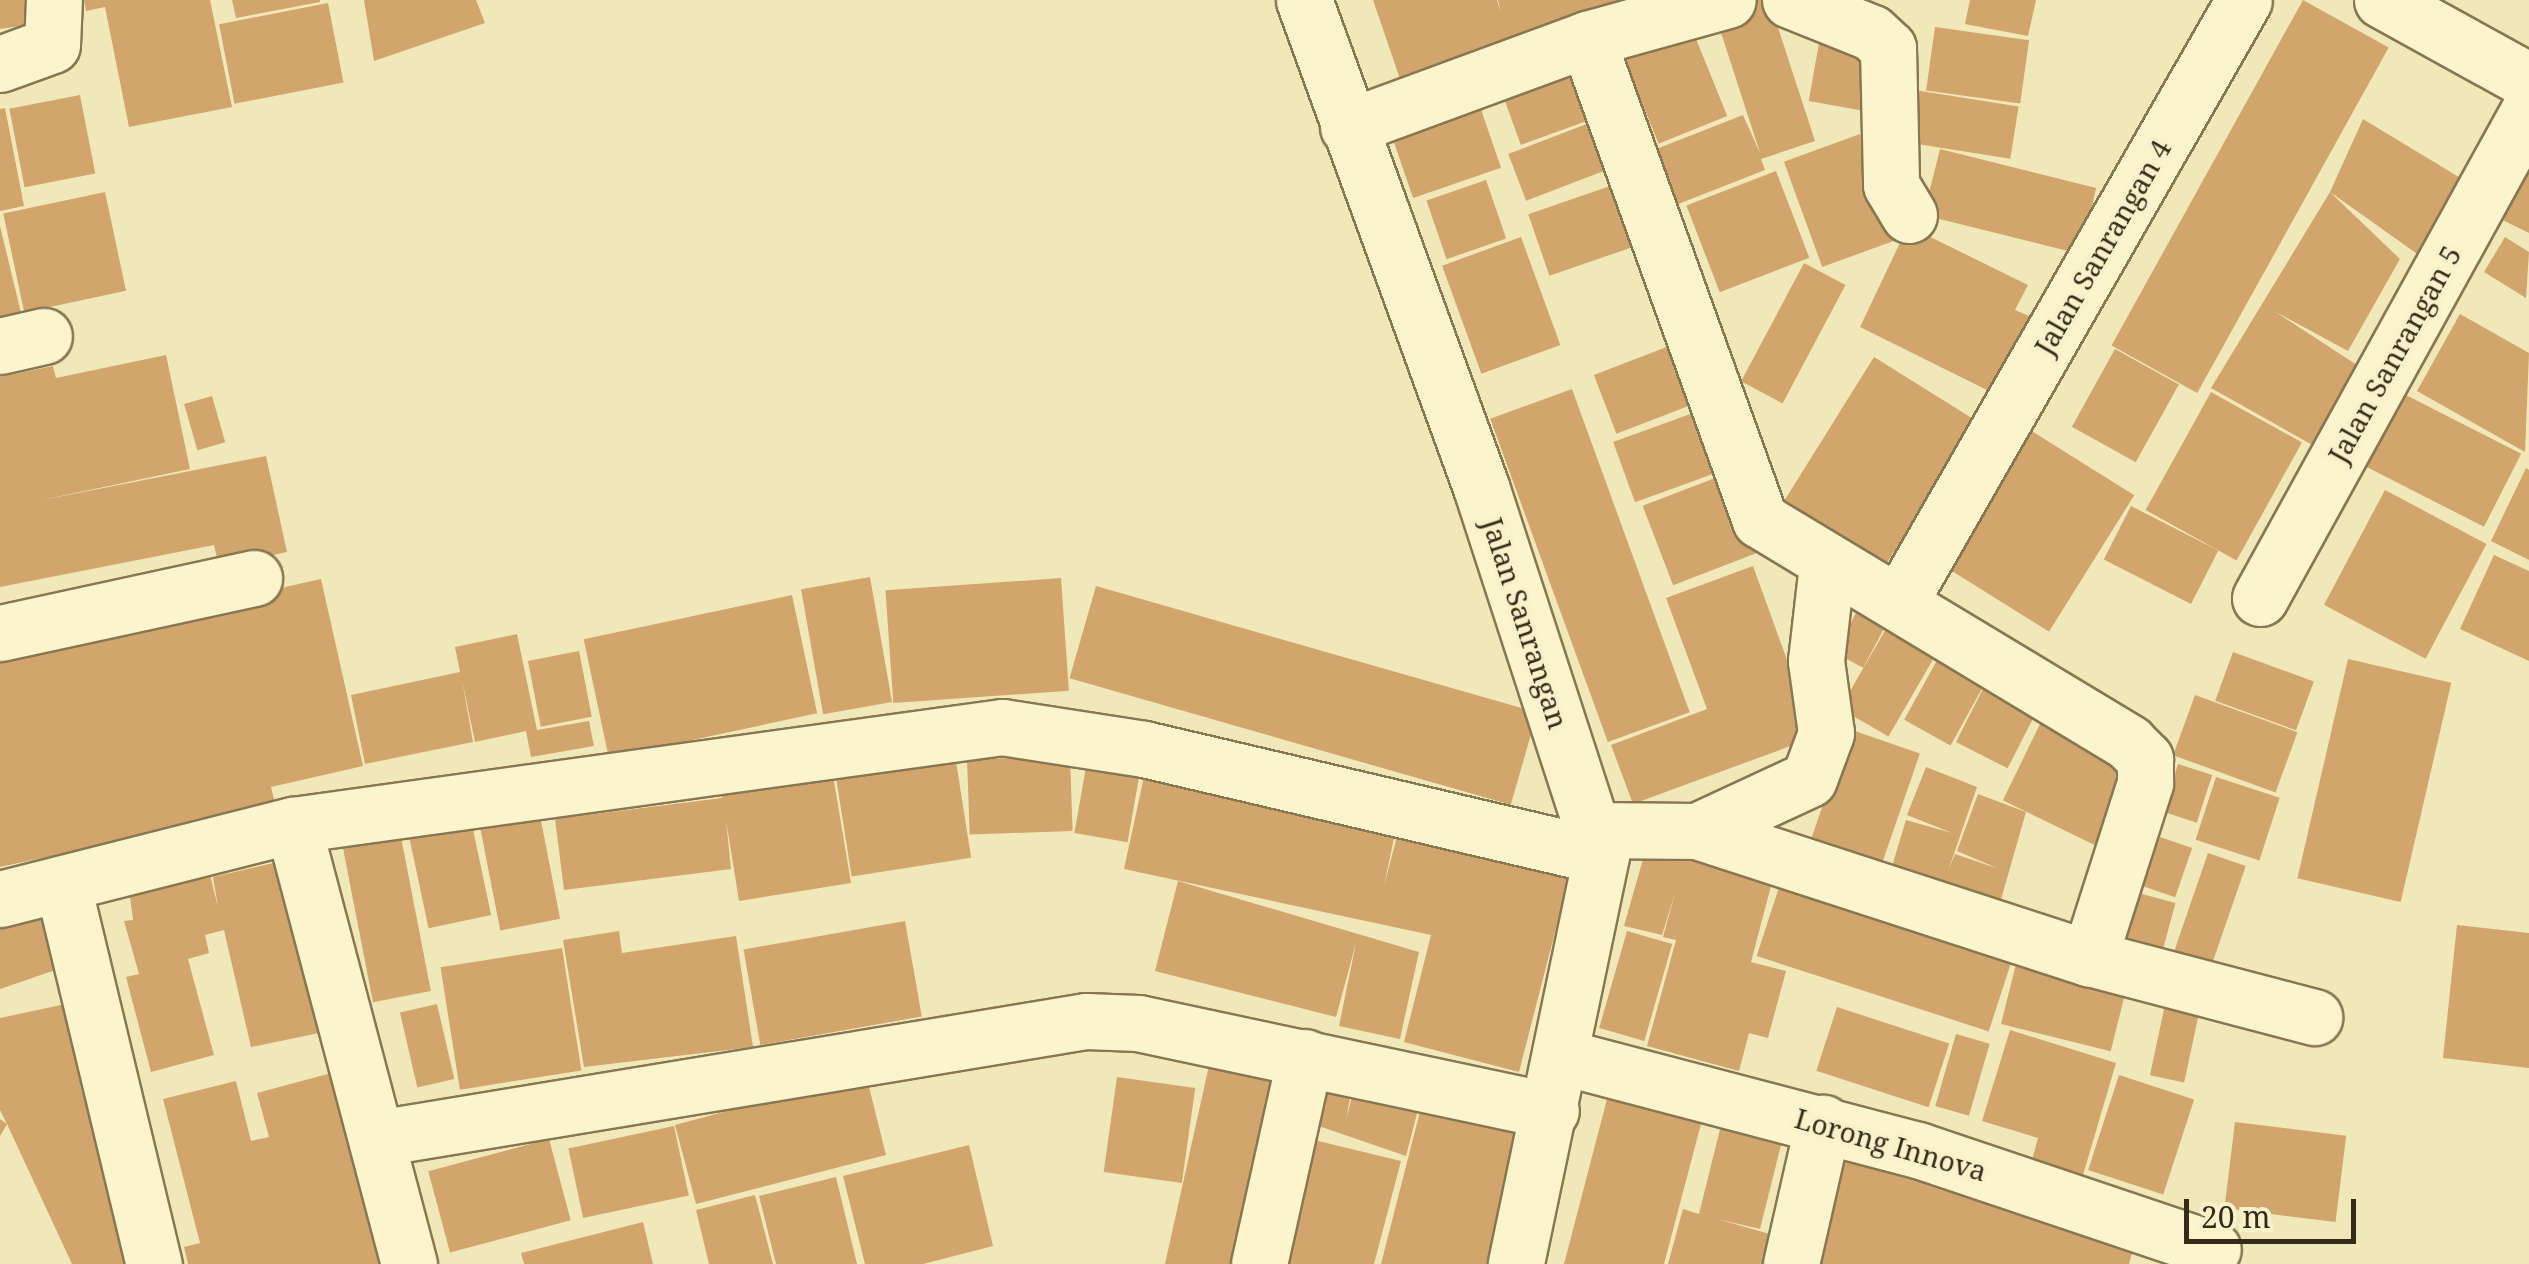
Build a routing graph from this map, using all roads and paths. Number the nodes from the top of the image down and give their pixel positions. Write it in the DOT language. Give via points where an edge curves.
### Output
graph roads {
  1 [pos="54,0"];
  2 [pos="1304,0"];
  3 [pos="1728,0"];
  4 [pos="1790,0"];
  5 [pos="2244,0"];
  6 [pos="2382,0"];
  7 [pos="1587,39"];
  8 [pos="0,64"];
  9 [pos="2529,81"];
  10 [pos="2529,110"];
  11 [pos="1348,127"];
  12 [pos="1909,216"];
  13 [pos="1827,565"];
  14 [pos="254,578"];
  15 [pos="2260,598"];
  16 [pos="1900,601"];
  17 [pos="0,633"];
  18 [pos="293,825"];
  19 [pos="1698,831"];
  20 [pos="1597,843"];
  21 [pos="64,886"];
  22 [pos="0,899"];
  23 [pos="2088,958"];
  24 [pos="2314,1017"];
  25 [pos="1306,1057"];
  26 [pos="1564,1057"];
  27 [pos="1551,1111"];
  28 [pos="1823,1123"];
  29 [pos="378,1138"];
  30 [pos="2212,1249"];
  31 [pos="154,1264"];
  32 [pos="409,1264"];
  33 [pos="1259,1264"];
  34 [pos="1516,1264"];
  35 [pos="1791,1264"];
  1 -- 8 [label="street" via="52,45"];
  2 -- 11 [label="street, Jalan Sanrangan"];
  3 -- 7 [label="street"];
  4 -- 12 [label="street" via="1872,33 1888,48 1891,186"];
  5 -- 16 [label="street, Jalan Sanrangan 4"];
  6 -- 9 [label="street"];
  7 -- 11 [label="street"];
  7 -- 13 [label="street" via="1748,496 1786,542"];
  10 -- 15 [label="street, Jalan Sanrangan 5"];
  11 -- 20 [label="street, Jalan Sanrangan" via="1481,487"];
  13 -- 16 [label="street"];
  13 -- 19 [label="street" via="1816,661 1822,756 1809,779"];
  14 -- 17 [label="street"];
  16 -- 23 [label="street" via="2145,759 2145,782"];
  18 -- 20 [label="street" via="1002,727 1144,748"];
  18 -- 21 [label="street"];
  18 -- 29 [label="street"];
  19 -- 20 [label="street"];
  19 -- 23 [label="street"];
  20 -- 26 [label="street, Jalan Sanrangan"];
  21 -- 22 [label="street"];
  21 -- 31 [label="street"];
  23 -- 24 [label="street"];
  25 -- 27 [label="street"];
  25 -- 29 [label="street" via="1138,1024 1040,1023"];
  25 -- 33 [label="street"];
  26 -- 27 [label="street, Jalan Sanrangan"];
  26 -- 28 [label="street, Lorong Innova"];
  27 -- 34 [label="street, Jalan Sanrangan"];
  28 -- 30 [label="street, Lorong Innova"];
  28 -- 35 [label="street"];
  29 -- 32 [label="street"];
}
